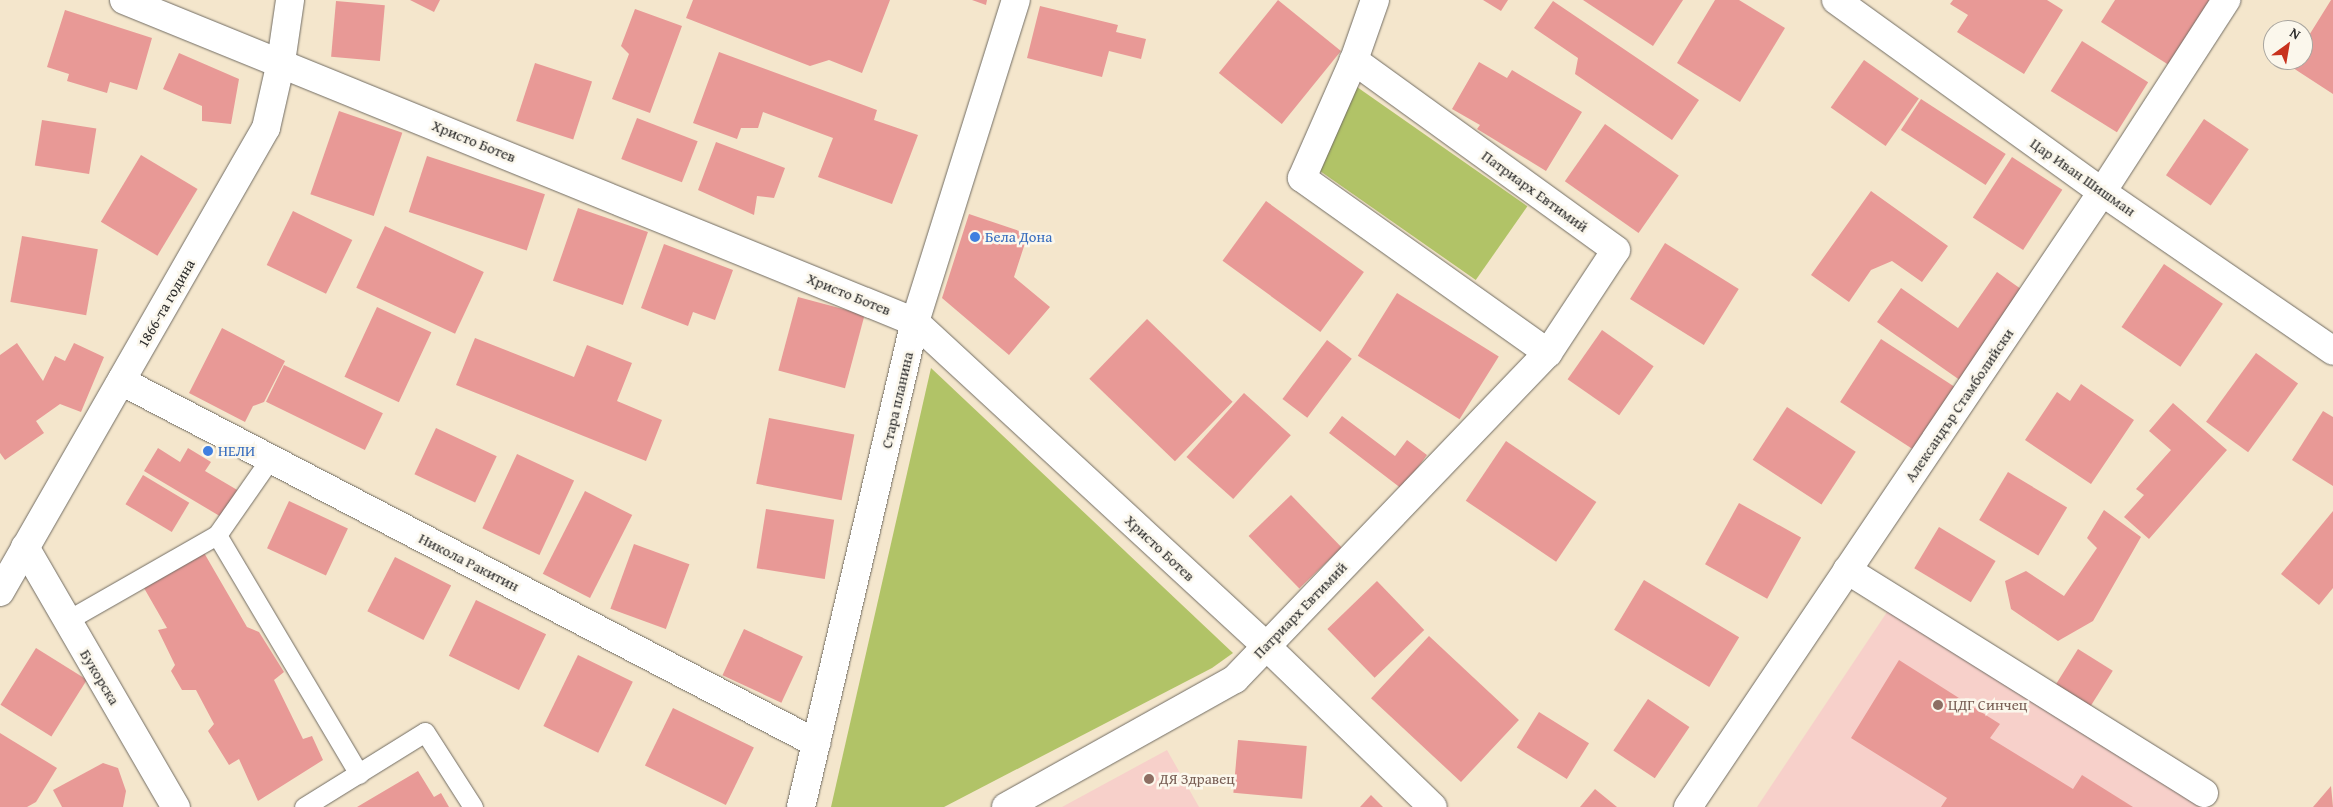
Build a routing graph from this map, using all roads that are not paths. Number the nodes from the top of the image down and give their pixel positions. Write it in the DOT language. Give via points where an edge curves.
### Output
graph roads {
  1 [pos="124,0"];
  2 [pos="290,0"];
  3 [pos="1016,0"];
  4 [pos="1375,0"];
  5 [pos="1836,0"];
  6 [pos="2226,0"];
  7 [pos="1354,60"];
  8 [pos="281,62"];
  9 [pos="2102,192"];
  10 [pos="915,322"];
  11 [pos="2333,351"];
  12 [pos="1548,353"];
  13 [pos="121,381"];
  14 [pos="270,459"];
  15 [pos="217,535"];
  16 [pos="25,547"];
  17 [pos="1847,570"];
  18 [pos="0,592"];
  19 [pos="66,621"];
  20 [pos="1265,646"];
  21 [pos="816,743"];
  22 [pos="359,774"];
  23 [pos="2204,793"];
  24 [pos="176,807"];
  25 [pos="304,807"];
  26 [pos="473,807"];
  27 [pos="801,807"];
  28 [pos="1006,807"];
  29 [pos="1433,807"];
  30 [pos="1688,807"];
  1 -- 8 [label="street, Христо Ботев"];
  2 -- 8 [label="street, 1866-та година"];
  3 -- 10 [label="street, Стара планина"];
  4 -- 7 [label="street"];
  5 -- 9 [label="street, Цар Иван Шишман"];
  6 -- 9 [label="street, Александър Стамболийски"];
  7 -- 12 [label="street" via="1302,178"];
  7 -- 12 [label="street, Патриарх Евтимий" via="1616,250"];
  8 -- 10 [label="street, Христо Ботев"];
  8 -- 13 [label="street, 1866-та година" via="266,128"];
  9 -- 11 [label="street, Цар Иван Шишман"];
  9 -- 17 [label="street, Александър Стамболийски"];
  10 -- 20 [label="street, Христо Ботев"];
  10 -- 21 [label="street, Стара планина"];
  12 -- 20 [label="street, Патриарх Евтимий"];
  13 -- 14 [label="street, Никола Ракитин"];
  13 -- 16 [label="street, 1866-та година"];
  14 -- 15 [label="lane"];
  14 -- 21 [label="street, Никола Ракитин"];
  15 -- 19 [label="lane"];
  15 -- 22 [label="lane"];
  16 -- 18 [label="street, 1866-та година"];
  16 -- 19 [label="street, Букорска"];
  17 -- 23 [label="street"];
  17 -- 30 [label="street, Александър Стамболийски"];
  19 -- 24 [label="street, Букорска"];
  20 -- 28 [label="street, Патриарх Евтимий" via="1235,679"];
  20 -- 29 [label="street, Христо Ботев"];
  21 -- 27 [label="street, Стара планина"];
  22 -- 25 [label="lane"];
  22 -- 26 [label="lane" via="425,732"];
}
